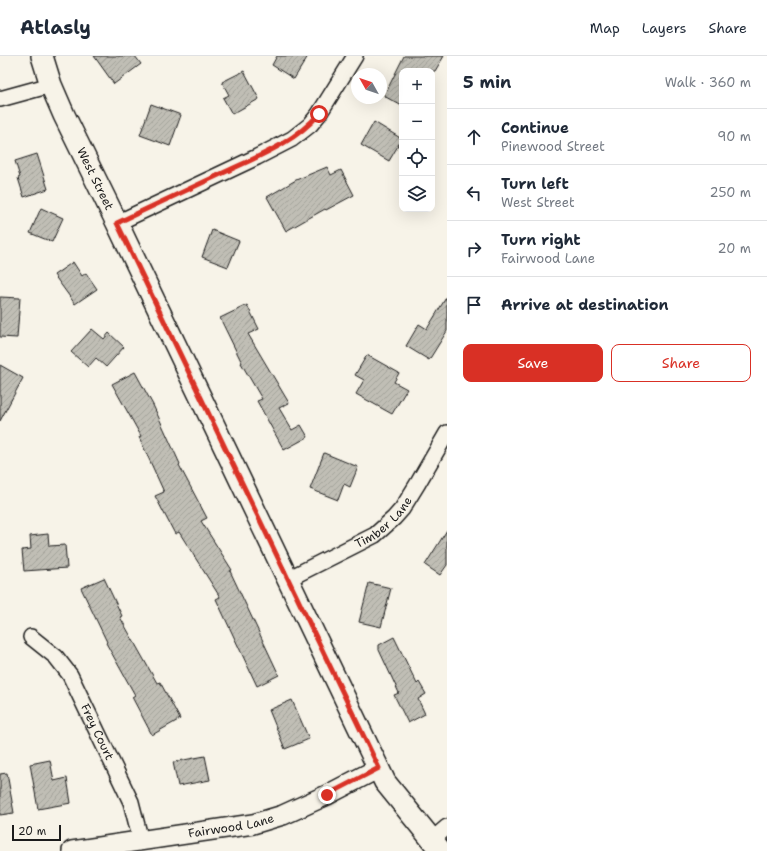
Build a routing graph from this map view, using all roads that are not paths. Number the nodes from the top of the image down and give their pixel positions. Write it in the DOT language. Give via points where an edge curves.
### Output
graph roads {
  1 [pos="42,56"];
  2 [pos="355,56"];
  3 [pos="51,85"];
  4 [pos="0,99"];
  5 [pos="117,223"];
  6 [pos="447,433"];
  7 [pos="288,579"];
  8 [pos="31,637"];
  9 [pos="379,768"];
  10 [pos="440,839"];
  11 [pos="141,841"];
  12 [pos="72,851"];
  1 -- 3 [label="main road, West Street"];
  2 -- 5 [label="street" via="319,114 292,139"];
  3 -- 4 [label="street"];
  3 -- 5 [label="main road, West Street"];
  5 -- 7 [label="main road, West Street"];
  6 -- 7 [label="street, Timber Lane" via="402,509 394,518 375,535"];
  7 -- 9 [label="main road, West Street"];
  8 -- 11 [label="street, Frey Court" via="56,657 70,675 131,802"];
  9 -- 10 [label="main road, West Street" via="385,782"];
  9 -- 11 [label="street, Fairwood Lane" via="283,815 246,825"];
  11 -- 12 [label="street, Fairwood Lane"];
}
